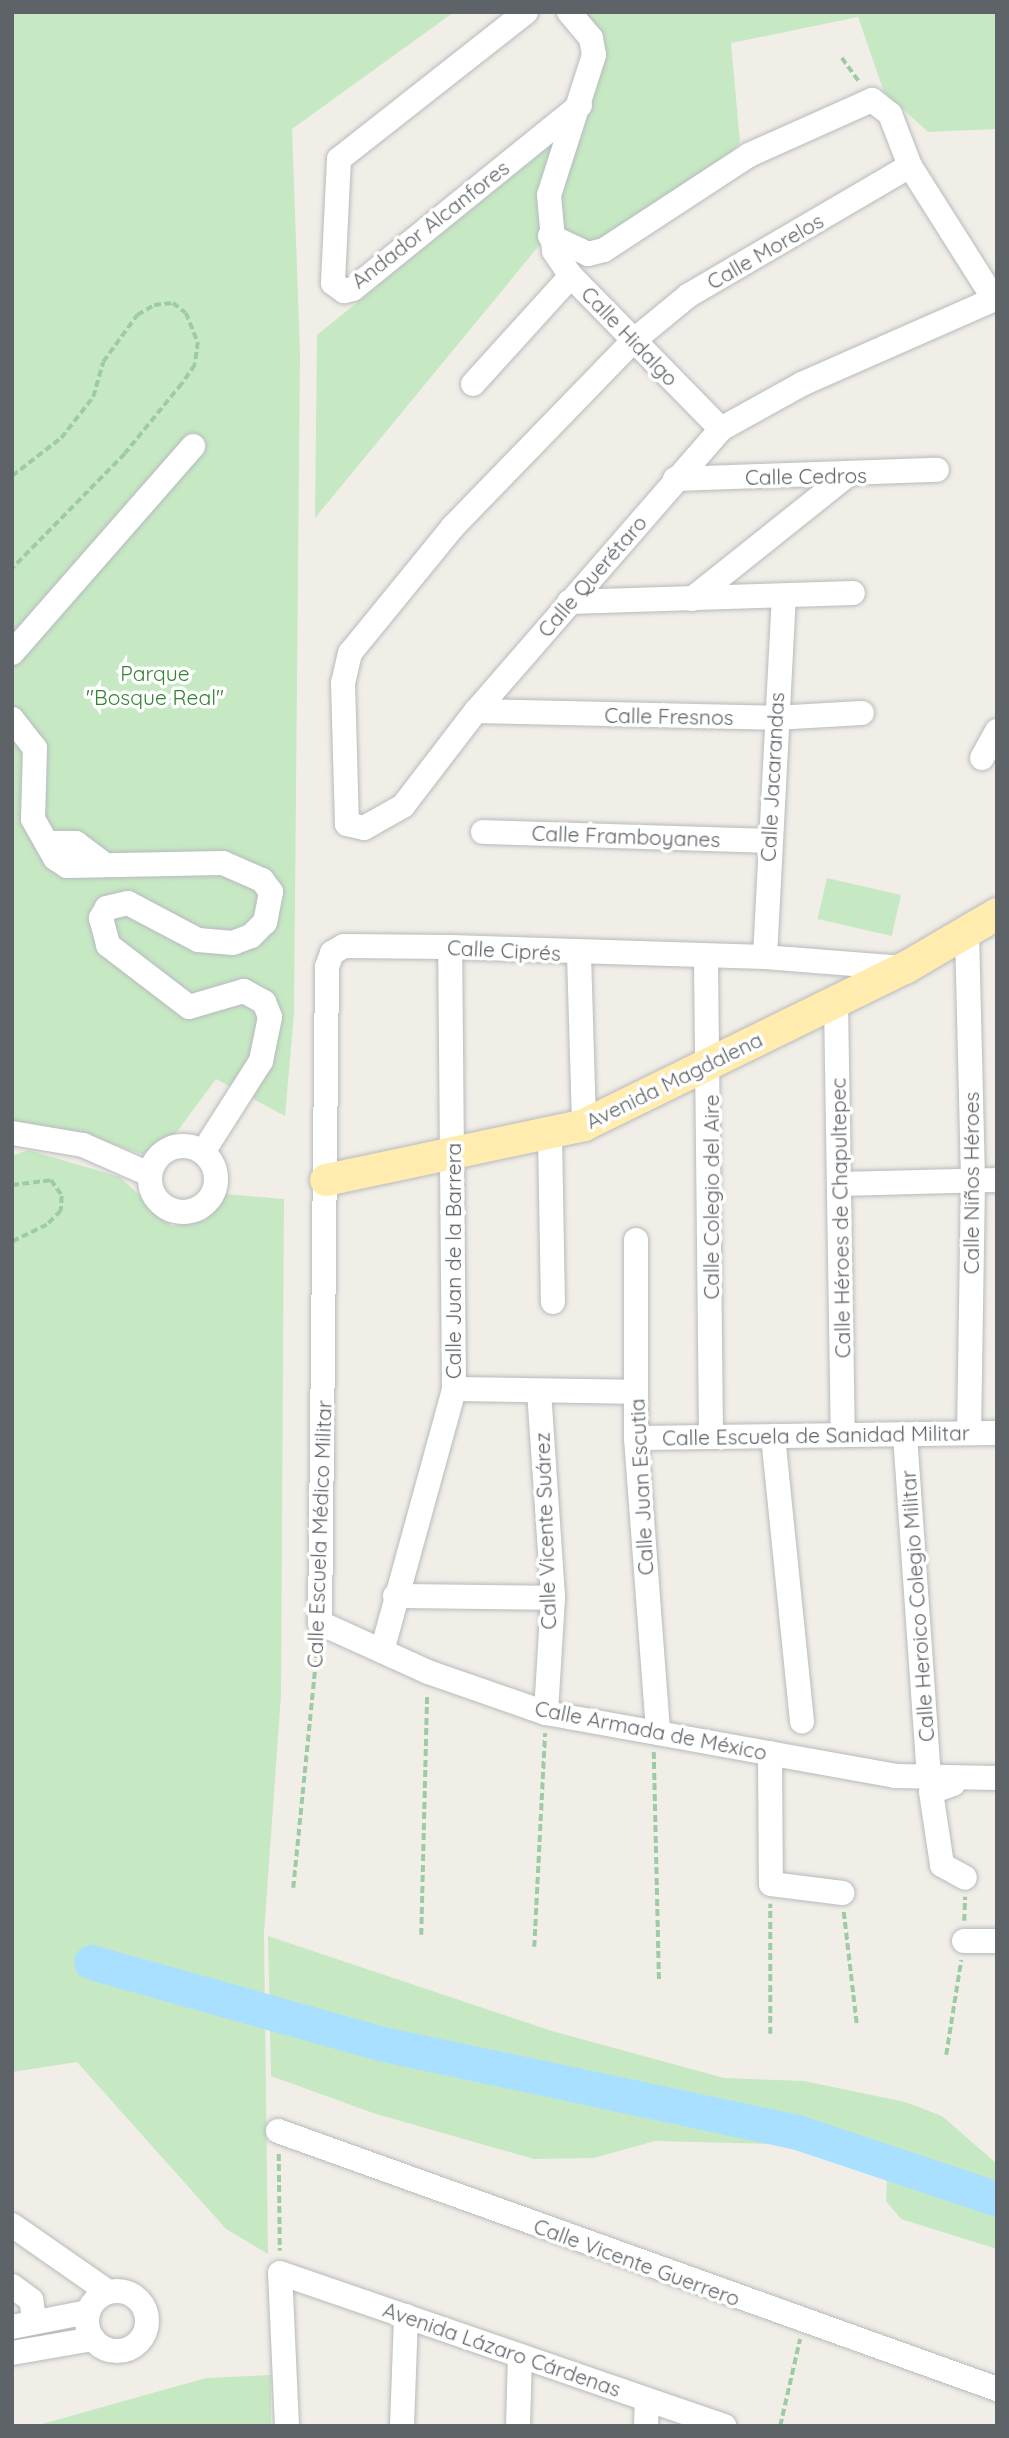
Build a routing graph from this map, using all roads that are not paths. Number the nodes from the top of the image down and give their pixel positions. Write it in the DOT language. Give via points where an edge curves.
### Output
graph roads {
  1 [pos="526,12"];
  2 [pos="569,12"];
  3 [pos="580,105"];
  4 [pos="910,166"];
  5 [pos="550,236"];
  6 [pos="571,276"];
  7 [pos="995,299"];
  8 [pos="633,341"];
  9 [pos="473,384"];
  10 [pos="721,429"];
  11 [pos="193,446"];
  12 [pos="937,470"];
  13 [pos="846,476"];
  14 [pos="675,479"];
  15 [pos="853,593"];
  16 [pos="784,597"];
  17 [pos="692,599"];
  18 [pos="569,602"];
  19 [pos="12,653"];
  20 [pos="343,683"];
  21 [pos="476,711"];
  22 [pos="862,713"];
  23 [pos="774,718"];
  24 [pos="12,719"];
  25 [pos="997,731"];
  26 [pos="982,758"];
  27 [pos="483,832"];
  28 [pos="768,841"];
  29 [pos="997,914"];
  30 [pos="967,933"];
  31 [pos="450,947"];
  32 [pos="579,954"];
  33 [pos="765,957"];
  34 [pos="706,958"];
  35 [pos="905,968"];
  36 [pos="836,1002"];
  37 [pos="711,1062"];
  38 [pos="584,1125"];
  39 [pos="12,1133"];
  40 [pos="550,1135"];
  41 [pos="203,1152"];
  42 [pos="453,1157"];
  43 [pos="149,1174"];
  44 [pos="326,1180"];
  45 [pos="985,1180"];
  46 [pos="842,1184"];
  47 [pos="636,1240"];
  48 [pos="553,1302"];
  49 [pos="454,1389"];
  50 [pos="539,1391"];
  51 [pos="635,1392"];
  52 [pos="969,1433"];
  53 [pos="997,1433"];
  54 [pos="843,1435"];
  55 [pos="905,1435"];
  56 [pos="773,1436"];
  57 [pos="711,1437"];
  58 [pos="636,1438"];
  59 [pos="396,1596"];
  60 [pos="552,1598"];
  61 [pos="320,1623"];
  62 [pos="382,1651"];
  63 [pos="546,1713"];
  64 [pos="802,1722"];
  65 [pos="655,1751"];
  66 [pos="771,1753"];
  67 [pos="941,1777"];
  68 [pos="997,1778"];
  69 [pos="965,1878"];
  70 [pos="842,1892"];
  71 [pos="964,1941"];
  72 [pos="997,1941"];
  73 [pos="278,2131"];
  74 [pos="12,2225"];
  75 [pos="12,2286"];
  76 [pos="108,2292"];
  77 [pos="88,2312"];
  78 [pos="406,2316"];
  79 [pos="23,2325"];
  80 [pos="93,2339"];
  81 [pos="12,2353"];
  82 [pos="520,2356"];
  83 [pos="997,2389"];
  84 [pos="647,2400"];
  85 [pos="287,2426"];
  86 [pos="402,2426"];
  87 [pos="518,2426"];
  88 [pos="646,2426"];
  89 [pos="724,2426"];
  1 -- 3 [label="street, Andador Alcanfores" via="339,159 333,283 344,291 353,289"];
  2 -- 3 [label="street" via="591,37 594,55"];
  3 -- 5 [label="street" via="549,195"];
  4 -- 5 [label="street" via="890,114 872,100 749,155 604,250 588,254"];
  4 -- 7 [label="street"];
  4 -- 8 [label="street, Calle Morelos" via="689,295"];
  5 -- 6 [label="street, Calle Hidalgo"];
  6 -- 8 [label="street, Calle Hidalgo"];
  6 -- 9 [label="street"];
  7 -- 10 [label="street, Calle Querétaro" via="802,384"];
  8 -- 10 [label="street, Calle Hidalgo"];
  8 -- 20 [label="street, Calle Morelos" via="452,528 351,653"];
  10 -- 14 [label="street, Calle Querétaro"];
  11 -- 19 [label="street"];
  12 -- 13 [label="street, Calle Cedros"];
  13 -- 14 [label="street, Calle Cedros"];
  13 -- 17 [label="street"];
  14 -- 18 [label="street, Calle Querétaro"];
  15 -- 16 [label="street"];
  16 -- 17 [label="street"];
  16 -- 23 [label="street, Calle Jacarandas"];
  17 -- 18 [label="street"];
  18 -- 21 [label="street, Calle Querétaro"];
  20 -- 21 [label="street, Calle Querétaro" via="347,824 364,828 403,806"];
  21 -- 23 [label="street, Calle Fresnos"];
  22 -- 23 [label="street, Calle Fresnos"];
  23 -- 28 [label="street, Calle Jacarandas"];
  24 -- 41 [label="street" via="30,734 35,748 33,819 47,843 76,842 101,862 223,863 262,880 271,892 265,922 251,936 233,943 198,940 128,903 107,908 101,918 108,945 189,1007 244,991 264,1002 270,1017 261,1061"];
  25 -- 26 [label="street"];
  27 -- 28 [label="street, Calle Framboyanes"];
  28 -- 33 [label="street, Calle Jacarandas"];
  29 -- 30 [label="main road, Avenida Magdalena"];
  30 -- 35 [label="main road, Avenida Magdalena"];
  30 -- 45 [label="street, Calle Niños Héroes"];
  31 -- 32 [label="street, Calle Ciprés"];
  31 -- 42 [label="street, Calle Juan de la Barrera"];
  31 -- 44 [label="street, Calle Ciprés" via="344,946 331,953 327,967"];
  32 -- 34 [label="street, Calle Ciprés"];
  32 -- 38 [label="street"];
  33 -- 34 [label="street, Calle Ciprés"];
  33 -- 35 [label="street, Calle Ciprés"];
  34 -- 37 [label="street, Calle Colegio del Aire"];
  35 -- 36 [label="main road, Avenida Magdalena"];
  36 -- 37 [label="main road, Avenida Magdalena"];
  36 -- 46 [label="street, Calle Héroes de Chapultepec"];
  37 -- 38 [label="main road, Avenida Magdalena"];
  37 -- 57 [label="street, Calle Colegio del Aire"];
  38 -- 40 [label="main road, Avenida Magdalena"];
  39 -- 43 [label="street" via="83,1145"];
  40 -- 42 [label="main road, Avenida Magdalena"];
  40 -- 48 [label="street"];
  41 -- 43 [label="street" via="170,1148"];
  41 -- 43 [label="street" via="216,1182 199,1209 168,1209 153,1195"];
  42 -- 44 [label="main road, Avenida Magdalena"];
  42 -- 49 [label="street, Calle Juan de la Barrera"];
  44 -- 61 [label="street, Calle Escuela Médico Militar"];
  45 -- 46 [label="street"];
  45 -- 52 [label="street, Calle Niños Héroes"];
  46 -- 54 [label="street, Calle Héroes de Chapultepec"];
  47 -- 51 [label="street, Calle Juan Escutia"];
  49 -- 50 [label="street"];
  49 -- 59 [label="street, Calle Juan de la Barrera"];
  50 -- 51 [label="street"];
  50 -- 60 [label="street, Calle Vicente Suárez"];
  51 -- 58 [label="street, Calle Juan Escutia"];
  52 -- 53 [label="street, Calle Escuela de Sanidad Militar"];
  52 -- 55 [label="street, Calle Escuela de Sanidad Militar"];
  54 -- 55 [label="street, Calle Escuela de Sanidad Militar"];
  54 -- 56 [label="street, Calle Escuela de Sanidad Militar"];
  55 -- 67 [label="street, Calle Heroico Colegio Militar"];
  56 -- 57 [label="street, Calle Escuela de Sanidad Militar"];
  56 -- 64 [label="street"];
  57 -- 58 [label="street, Calle Escuela de Sanidad Militar"];
  58 -- 65 [label="street, Calle Juan Escutia"];
  59 -- 60 [label="street"];
  59 -- 62 [label="street, Calle Juan de la Barrera"];
  60 -- 63 [label="street, Calle Vicente Suárez"];
  61 -- 62 [label="street, Calle Armada de México"];
  62 -- 63 [label="street, Calle Armada de México"];
  63 -- 65 [label="street, Calle Armada de México"];
  65 -- 66 [label="street, Calle Armada de México" via="694,1740"];
  66 -- 67 [label="street, Calle Armada de México"];
  66 -- 70 [label="street" via="771,1884"];
  67 -- 68 [label="street, Calle Armada de México"];
  67 -- 69 [label="street" via="953,1784 932,1792 942,1865"];
  71 -- 72 [label="street"];
  73 -- 83 [label="street, Calle Vicente Guerrero"];
  74 -- 76 [label="street"];
  75 -- 79 [label="street" via="31,2300"];
  76 -- 77 [label="street"];
  76 -- 80 [label="street" via="136,2298 146,2325 137,2342 120,2350"];
  77 -- 79 [label="street"];
  77 -- 80 [label="street"];
  78 -- 82 [label="street, Avenida Lázaro Cárdenas"];
  78 -- 85 [label="street, Avenida Lázaro Cárdenas" via="280,2273"];
  78 -- 86 [label="street"];
  80 -- 81 [label="street"];
  82 -- 84 [label="street, Avenida Lázaro Cárdenas"];
  82 -- 87 [label="street"];
  84 -- 88 [label="street"];
  84 -- 89 [label="street, Avenida Lázaro Cárdenas"];
}
